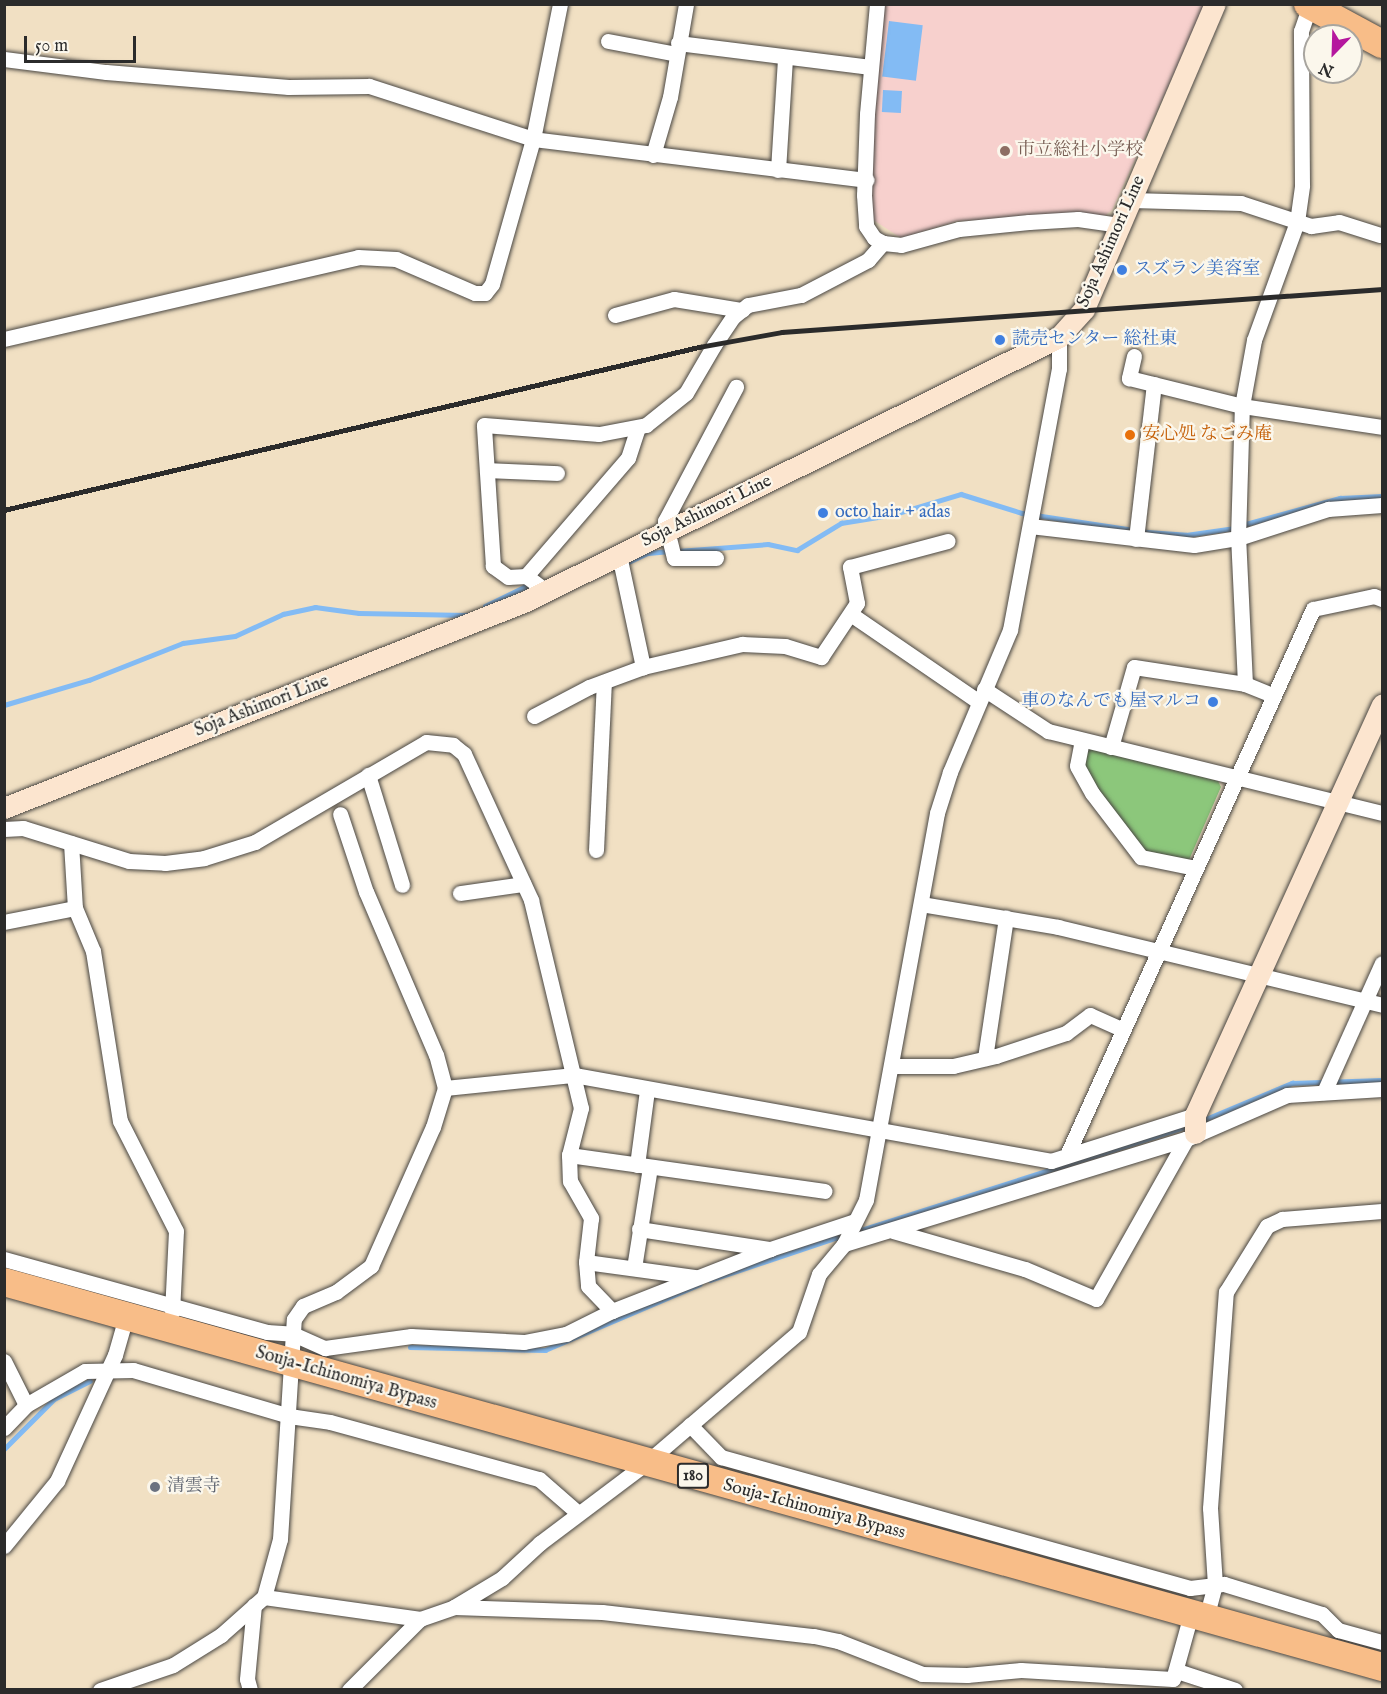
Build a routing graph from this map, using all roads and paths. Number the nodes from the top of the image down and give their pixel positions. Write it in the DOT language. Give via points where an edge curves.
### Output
graph roads {
  1 [pos="560,4"];
  2 [pos="686,4"];
  3 [pos="877,4"];
  4 [pos="1215,4"];
  5 [pos="1309,5"];
  6 [pos="608,40"];
  7 [pos="1383,44"];
  8 [pos="677,48"];
  9 [pos="785,58"];
  10 [pos="4,59"];
  11 [pos="871,67"];
  12 [pos="533,139"];
  13 [pos="653,155"];
  14 [pos="778,170"];
  15 [pos="866,180"];
  16 [pos="1131,200"];
  17 [pos="1297,222"];
  18 [pos="1119,225"];
  19 [pos="1380,235"];
  20 [pos="883,243"];
  21 [pos="742,310"];
  22 [pos="615,315"];
  23 [pos="1059,337"];
  24 [pos="4,339"];
  25 [pos="1134,356"];
  26 [pos="1154,384"];
  27 [pos="736,387"];
  28 [pos="1242,406"];
  29 [pos="1383,427"];
  30 [pos="639,428"];
  31 [pos="487,470"];
  32 [pos="557,473"];
  33 [pos="1383,505"];
  34 [pos="1030,526"];
  35 [pos="668,531"];
  36 [pos="1238,538"];
  37 [pos="1136,539"];
  38 [pos="948,541"];
  39 [pos="619,555"];
  40 [pos="716,558"];
  41 [pos="526,576"];
  42 [pos="546,591"];
  43 [pos="1383,599"];
  44 [pos="852,615"];
  45 [pos="643,667"];
  46 [pos="604,682"];
  47 [pos="1245,684"];
  48 [pos="1272,694"];
  49 [pos="981,695"];
  50 [pos="1383,705"];
  51 [pos="534,716"];
  52 [pos="1082,740"];
  53 [pos="1111,747"];
  54 [pos="368,775"];
  55 [pos="1235,779"];
  56 [pos="1338,802"];
  57 [pos="4,808"];
  58 [pos="1383,813"];
  59 [pos="340,814"];
  60 [pos="4,829"];
  61 [pos="71,843"];
  62 [pos="596,850"];
  63 [pos="1195,868"];
  64 [pos="523,884"];
  65 [pos="402,885"];
  66 [pos="460,893"];
  67 [pos="921,904"];
  68 [pos="75,908"];
  69 [pos="1006,918"];
  70 [pos="4,922"];
  71 [pos="1156,951"];
  72 [pos="1383,963"];
  73 [pos="1260,976"];
  74 [pos="1365,1001"];
  75 [pos="1383,1005"];
  76 [pos="1122,1029"];
  77 [pos="985,1058"];
  78 [pos="891,1066"];
  79 [pos="574,1075"];
  80 [pos="1327,1085"];
  81 [pos="445,1088"];
  82 [pos="1383,1089"];
  83 [pos="647,1090"];
  84 [pos="1193,1127"];
  85 [pos="879,1130"];
  86 [pos="569,1155"];
  87 [pos="1067,1155"];
  88 [pos="643,1166"];
  89 [pos="824,1191"];
  90 [pos="1383,1211"];
  91 [pos="639,1229"];
  92 [pos="892,1230"];
  93 [pos="849,1233"];
  94 [pos="770,1249"];
  95 [pos="4,1259"];
  96 [pos="586,1262"];
  97 [pos="634,1268"];
  98 [pos="698,1277"];
  99 [pos="4,1282"];
  100 [pos="612,1311"];
  101 [pos="126,1317"];
  102 [pos="171,1317"];
  103 [pos="292,1334"];
  104 [pos="4,1361"];
  105 [pos="291,1364"];
  106 [pos="108,1370"];
  107 [pos="26,1405"];
  108 [pos="289,1416"];
  109 [pos="690,1425"];
  110 [pos="4,1428"];
  111 [pos="646,1463"];
  112 [pos="578,1514"];
  113 [pos="4,1546"];
  114 [pos="1215,1586"];
  115 [pos="259,1601"];
  116 [pos="454,1607"];
  117 [pos="1199,1616"];
  118 [pos="420,1619"];
  119 [pos="1383,1642"];
  120 [pos="1383,1667"];
  121 [pos="1177,1671"];
  122 [pos="100,1689"];
  123 [pos="250,1689"];
  124 [pos="349,1689"];
  125 [pos="1235,1689"];
  1 -- 12 [label="street"];
  2 -- 8 [label="street"];
  3 -- 11 [label="street"];
  4 -- 16 [label="main road, Soja Ashimori Line"];
  5 -- 7 [label="highway"];
  5 -- 17 [label="street" via="1301,31 1302,185"];
  6 -- 8 [label="street"];
  8 -- 9 [label="street"];
  8 -- 13 [label="street" via="670,97"];
  9 -- 11 [label="street"];
  9 -- 14 [label="street"];
  10 -- 12 [label="street" via="288,87 369,86"];
  11 -- 15 [label="street"];
  12 -- 13 [label="street"];
  12 -- 24 [label="street" via="492,284 485,293 475,293 396,259 358,257"];
  13 -- 14 [label="street"];
  14 -- 15 [label="street"];
  15 -- 20 [label="street" via="866,226"];
  16 -- 17 [label="street" via="1241,203"];
  16 -- 18 [label="main road, Soja Ashimori Line"];
  17 -- 19 [label="street" via="1311,226 1339,222"];
  17 -- 28 [label="street" via="1254,340"];
  18 -- 20 [label="street" via="1078,219 1029,222 959,228 901,245"];
  18 -- 23 [label="main road, Soja Ashimori Line" via="1084,309"];
  20 -- 21 [label="street" via="868,260 801,295 748,305"];
  21 -- 22 [label="street" via="674,299"];
  21 -- 30 [label="street" via="714,345 686,393 666,412"];
  23 -- 34 [label="street" via="1059,369"];
  23 -- 35 [label="main road, Soja Ashimori Line"];
  25 -- 26 [label="street" via="1129,378"];
  26 -- 28 [label="street"];
  26 -- 37 [label="street"];
  27 -- 35 [label="street" via="665,521"];
  28 -- 29 [label="street"];
  28 -- 36 [label="street"];
  30 -- 31 [label="street" via="599,434 484,425"];
  30 -- 41 [label="street" via="628,458"];
  31 -- 32 [label="street"];
  31 -- 41 [label="street" via="494,566 508,577"];
  33 -- 36 [label="street" via="1328,509"];
  34 -- 37 [label="street"];
  34 -- 49 [label="street" via="1010,630"];
  35 -- 39 [label="main road, Soja Ashimori Line"];
  35 -- 40 [label="street" via="674,558"];
  36 -- 37 [label="street" via="1194,546"];
  36 -- 47 [label="street"];
  38 -- 44 [label="street" via="850,567 857,603"];
  39 -- 42 [label="main road, Soja Ashimori Line"];
  39 -- 45 [label="street"];
  41 -- 42 [label="street"];
  42 -- 57 [label="main road, Soja Ashimori Line"];
  43 -- 48 [label="street" via="1374,596 1313,609"];
  44 -- 45 [label="street" via="821,657 784,646 742,644"];
  44 -- 49 [label="street"];
  45 -- 46 [label="street"];
  46 -- 51 [label="street"];
  46 -- 62 [label="street"];
  47 -- 48 [label="street"];
  47 -- 53 [label="street" via="1134,667"];
  48 -- 55 [label="street"];
  49 -- 52 [label="street" via="1048,731"];
  49 -- 67 [label="street" via="937,813"];
  50 -- 56 [label="main road"];
  52 -- 53 [label="street"];
  52 -- 63 [label="street" via="1077,766 1092,793 1141,857"];
  53 -- 55 [label="street"];
  54 -- 61 [label="street" via="232,852 165,863 129,861"];
  54 -- 64 [label="street" via="426,742 453,745 464,754"];
  54 -- 65 [label="street"];
  55 -- 56 [label="street"];
  55 -- 63 [label="street"];
  56 -- 58 [label="street"];
  56 -- 73 [label="main road"];
  59 -- 81 [label="street" via="366,892 436,1055"];
  60 -- 61 [label="street" via="24,828"];
  61 -- 68 [label="street"];
  63 -- 71 [label="street"];
  64 -- 66 [label="street"];
  64 -- 79 [label="street"];
  67 -- 69 [label="street"];
  67 -- 78 [label="street"];
  68 -- 70 [label="street"];
  68 -- 102 [label="street" via="93,951 120,1121 176,1232"];
  69 -- 71 [label="street"];
  69 -- 77 [label="street"];
  71 -- 73 [label="street"];
  71 -- 76 [label="street"];
  72 -- 74 [label="street"];
  73 -- 74 [label="street"];
  73 -- 84 [label="main road"];
  74 -- 75 [label="street"];
  74 -- 80 [label="street"];
  76 -- 77 [label="street" via="1090,1015 1066,1033"];
  76 -- 87 [label="street"];
  77 -- 78 [label="street" via="953,1066"];
  78 -- 85 [label="street"];
  79 -- 81 [label="street"];
  79 -- 83 [label="street"];
  79 -- 86 [label="street" via="581,1108"];
  80 -- 82 [label="street"];
  80 -- 84 [label="street"];
  81 -- 103 [label="street" via="433,1127 371,1266 336,1292 303,1306 294,1319"];
  83 -- 85 [label="street"];
  83 -- 88 [label="street"];
  84 -- 87 [label="street"];
  84 -- 92 [label="street"];
  84 -- 92 [label="street" via="1096,1299 1024,1269"];
  85 -- 87 [label="street" via="1051,1161"];
  85 -- 93 [label="street" via="866,1200"];
  86 -- 88 [label="street"];
  86 -- 96 [label="street" via="570,1181 591,1218"];
  88 -- 89 [label="street"];
  88 -- 91 [label="street"];
  90 -- 114 [label="street" via="1282,1220 1267,1226 1226,1292 1210,1508"];
  91 -- 94 [label="street"];
  91 -- 97 [label="street"];
  92 -- 93 [label="street"];
  93 -- 94 [label="street"];
  93 -- 109 [label="street" via="819,1274 799,1332"];
  94 -- 98 [label="street"];
  95 -- 102 [label="street"];
  96 -- 97 [label="street"];
  96 -- 100 [label="street" via="588,1286"];
  97 -- 98 [label="street"];
  98 -- 100 [label="street"];
  99 -- 101 [label="highway, Souja-Ichinomiya Bypass / 180"];
  100 -- 103 [label="street" via="566,1334 524,1342 411,1336 325,1348"];
  101 -- 102 [label="highway, Souja-Ichinomiya Bypass / 180"];
  101 -- 106 [label="street"];
  102 -- 103 [label="street"];
  102 -- 105 [label="highway, Souja-Ichinomiya Bypass / 180"];
  103 -- 105 [label="street"];
  104 -- 107 [label="street"];
  105 -- 108 [label="street"];
  105 -- 111 [label="highway, Souja-Ichinomiya Bypass / 180"];
  106 -- 107 [label="street" via="85,1371"];
  106 -- 108 [label="street" via="133,1370"];
  106 -- 113 [label="street" via="57,1481"];
  107 -- 110 [label="street"];
  108 -- 112 [label="street" via="330,1422 539,1479"];
  108 -- 115 [label="street" via="280,1539"];
  109 -- 111 [label="street"];
  109 -- 114 [label="street" via="721,1457 1190,1588"];
  111 -- 112 [label="street"];
  111 -- 117 [label="highway, Souja-Ichinomiya Bypass / 180"];
  112 -- 116 [label="street" via="502,1578"];
  114 -- 117 [label="street"];
  114 -- 119 [label="street" via="1224,1584 1322,1614 1338,1630"];
  115 -- 118 [label="street"];
  115 -- 122 [label="street" via="220,1635 173,1665"];
  115 -- 123 [label="street" via="247,1679"];
  116 -- 118 [label="street"];
  116 -- 121 [label="street" via="602,1612 814,1636 838,1641 922,1674 1021,1670 1173,1679"];
  117 -- 120 [label="highway, Souja-Ichinomiya Bypass / 180"];
  117 -- 121 [label="street"];
  118 -- 124 [label="street"];
  121 -- 125 [label="street"];
}
